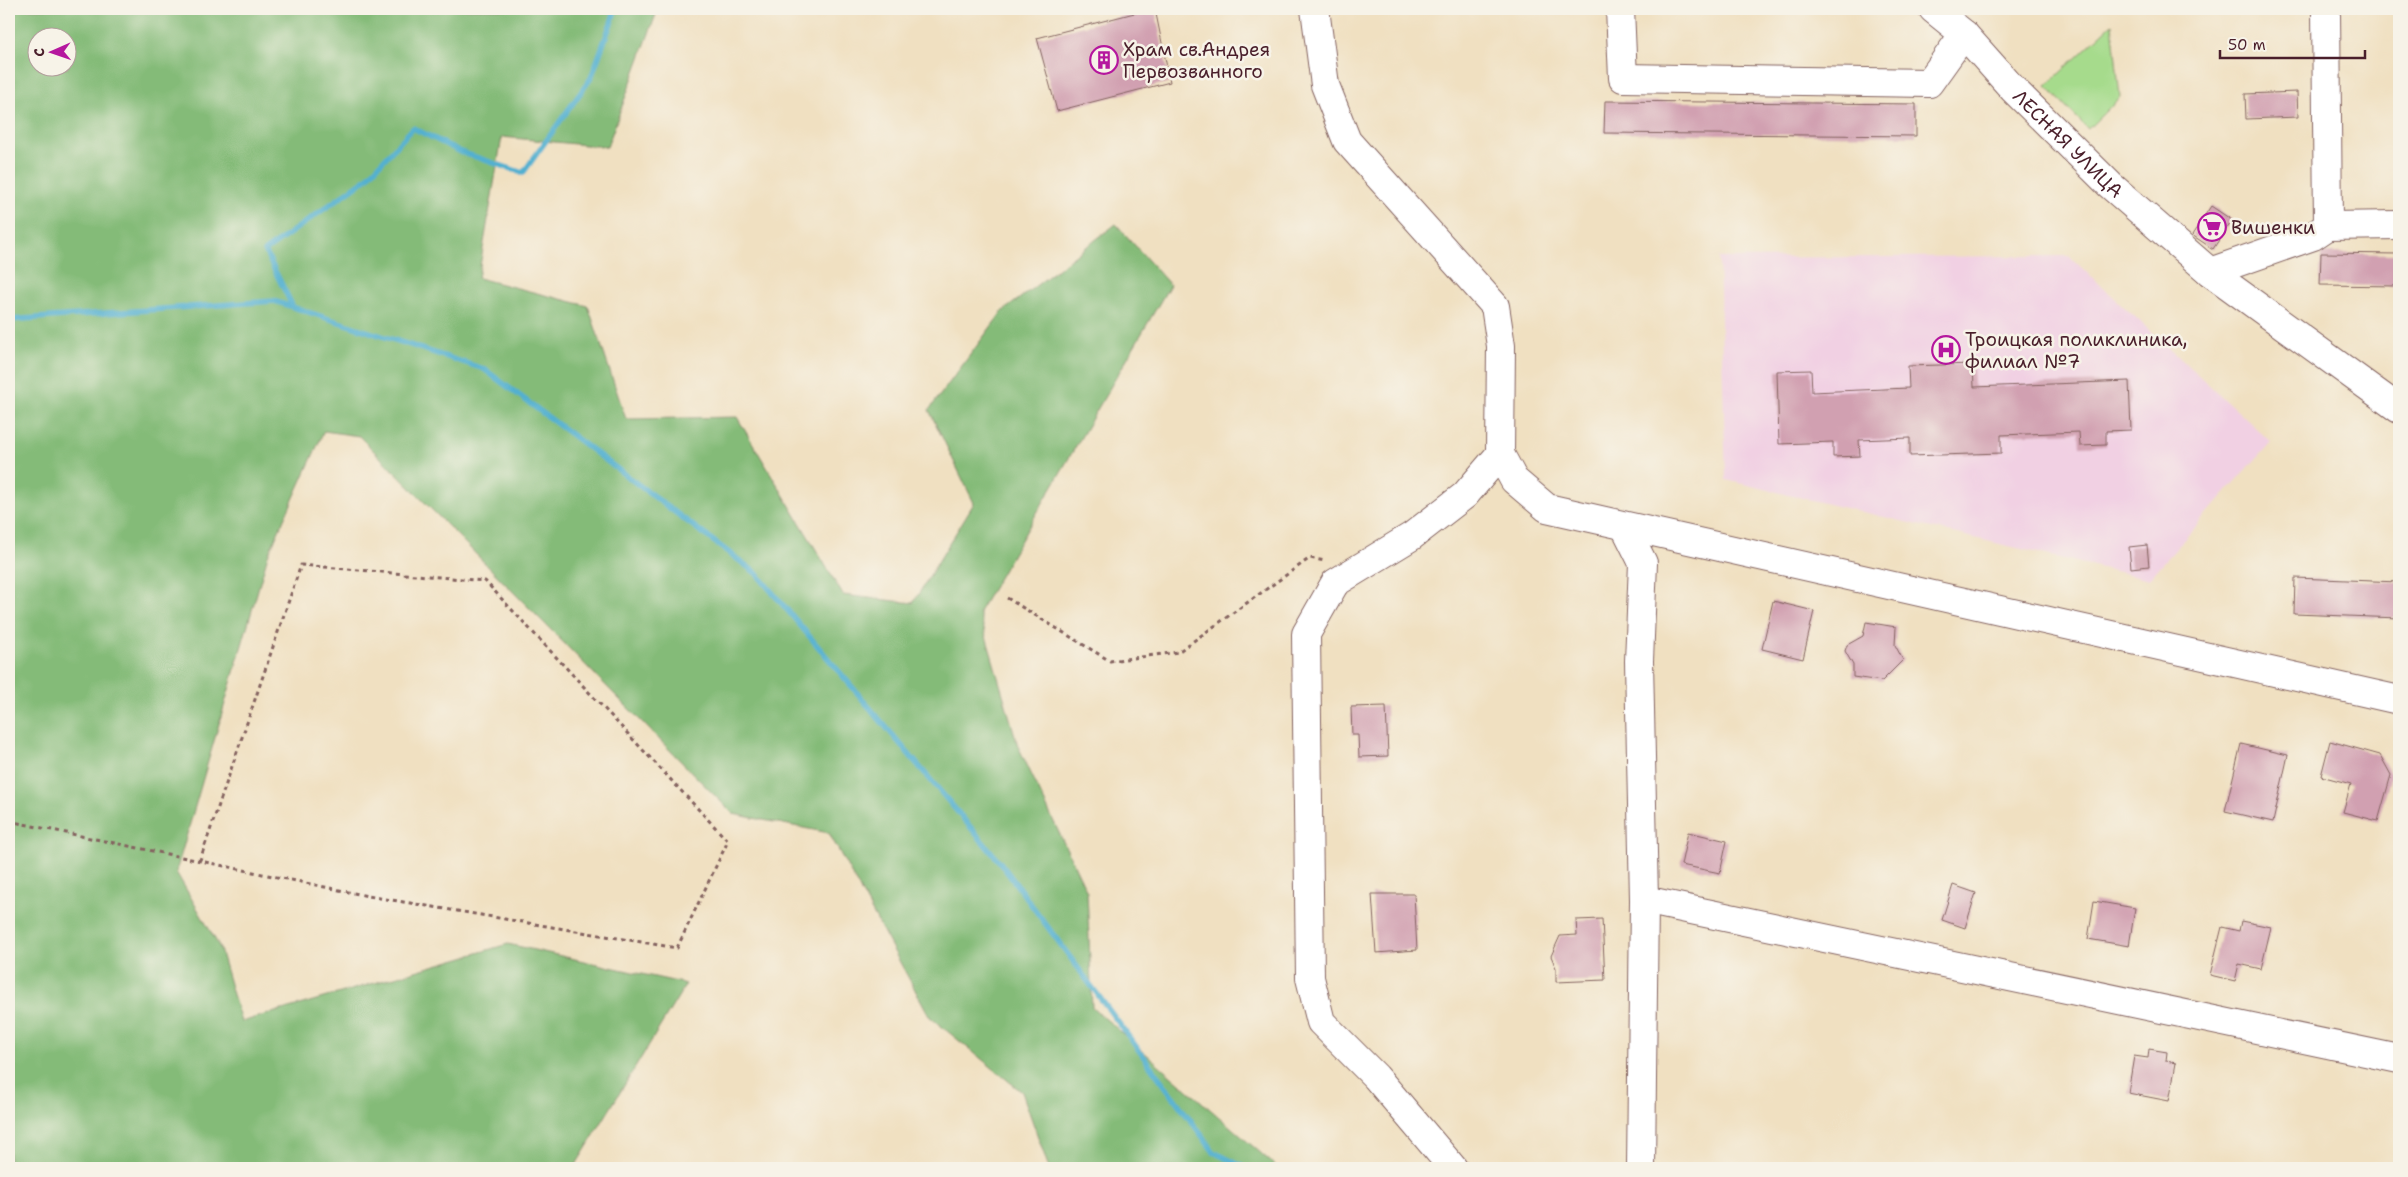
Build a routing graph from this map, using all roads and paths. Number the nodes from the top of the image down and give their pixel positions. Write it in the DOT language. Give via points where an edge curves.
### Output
graph roads {
  1 [pos="1315,9"];
  2 [pos="1620,9"];
  3 [pos="1933,9"];
  4 [pos="2326,9"];
  5 [pos="1964,34"];
  6 [pos="2399,225"];
  7 [pos="2328,226"];
  8 [pos="2210,272"];
  9 [pos="2399,409"];
  10 [pos="1500,454"];
  11 [pos="1625,527"];
  12 [pos="1358,569"];
  13 [pos="1007,598"];
  14 [pos="2399,700"];
  15 [pos="9,821"];
  16 [pos="200,860"];
  17 [pos="1644,900"];
  18 [pos="2399,1059"];
  19 [pos="1453,1168"];
  20 [pos="1641,1168"];
  1 -- 10 [label="street" via="1325,85 1347,141 1495,306 1501,346"];
  2 -- 5 [label="street" via="1623,78 1928,84"];
  3 -- 5 [label="street, ЛЕСНАЯ УЛИЦА"];
  4 -- 7 [label="street"];
  5 -- 8 [label="street, ЛЕСНАЯ УЛИЦА" via="2013,89 2110,185"];
  6 -- 7 [label="street"];
  7 -- 8 [label="street" via="2313,236"];
  8 -- 9 [label="street, ЛЕСНАЯ УЛИЦА"];
  10 -- 11 [label="street" via="1514,480 1547,508"];
  10 -- 12 [label="street" via="1465,495 1412,536"];
  11 -- 14 [label="street"];
  11 -- 17 [label="street" via="1643,563 1639,661"];
  12 -- 13 [label="path" via="1310,558 1178,652 1110,661"];
  12 -- 19 [label="street" via="1335,583 1306,634 1310,978 1321,1022 1376,1077"];
  15 -- 16 [label="path"];
  16 -- 16 [label="path" via="368,896 677,948 728,841 484,581 301,565"];
  17 -- 18 [label="street"];
  17 -- 20 [label="street"];
}
